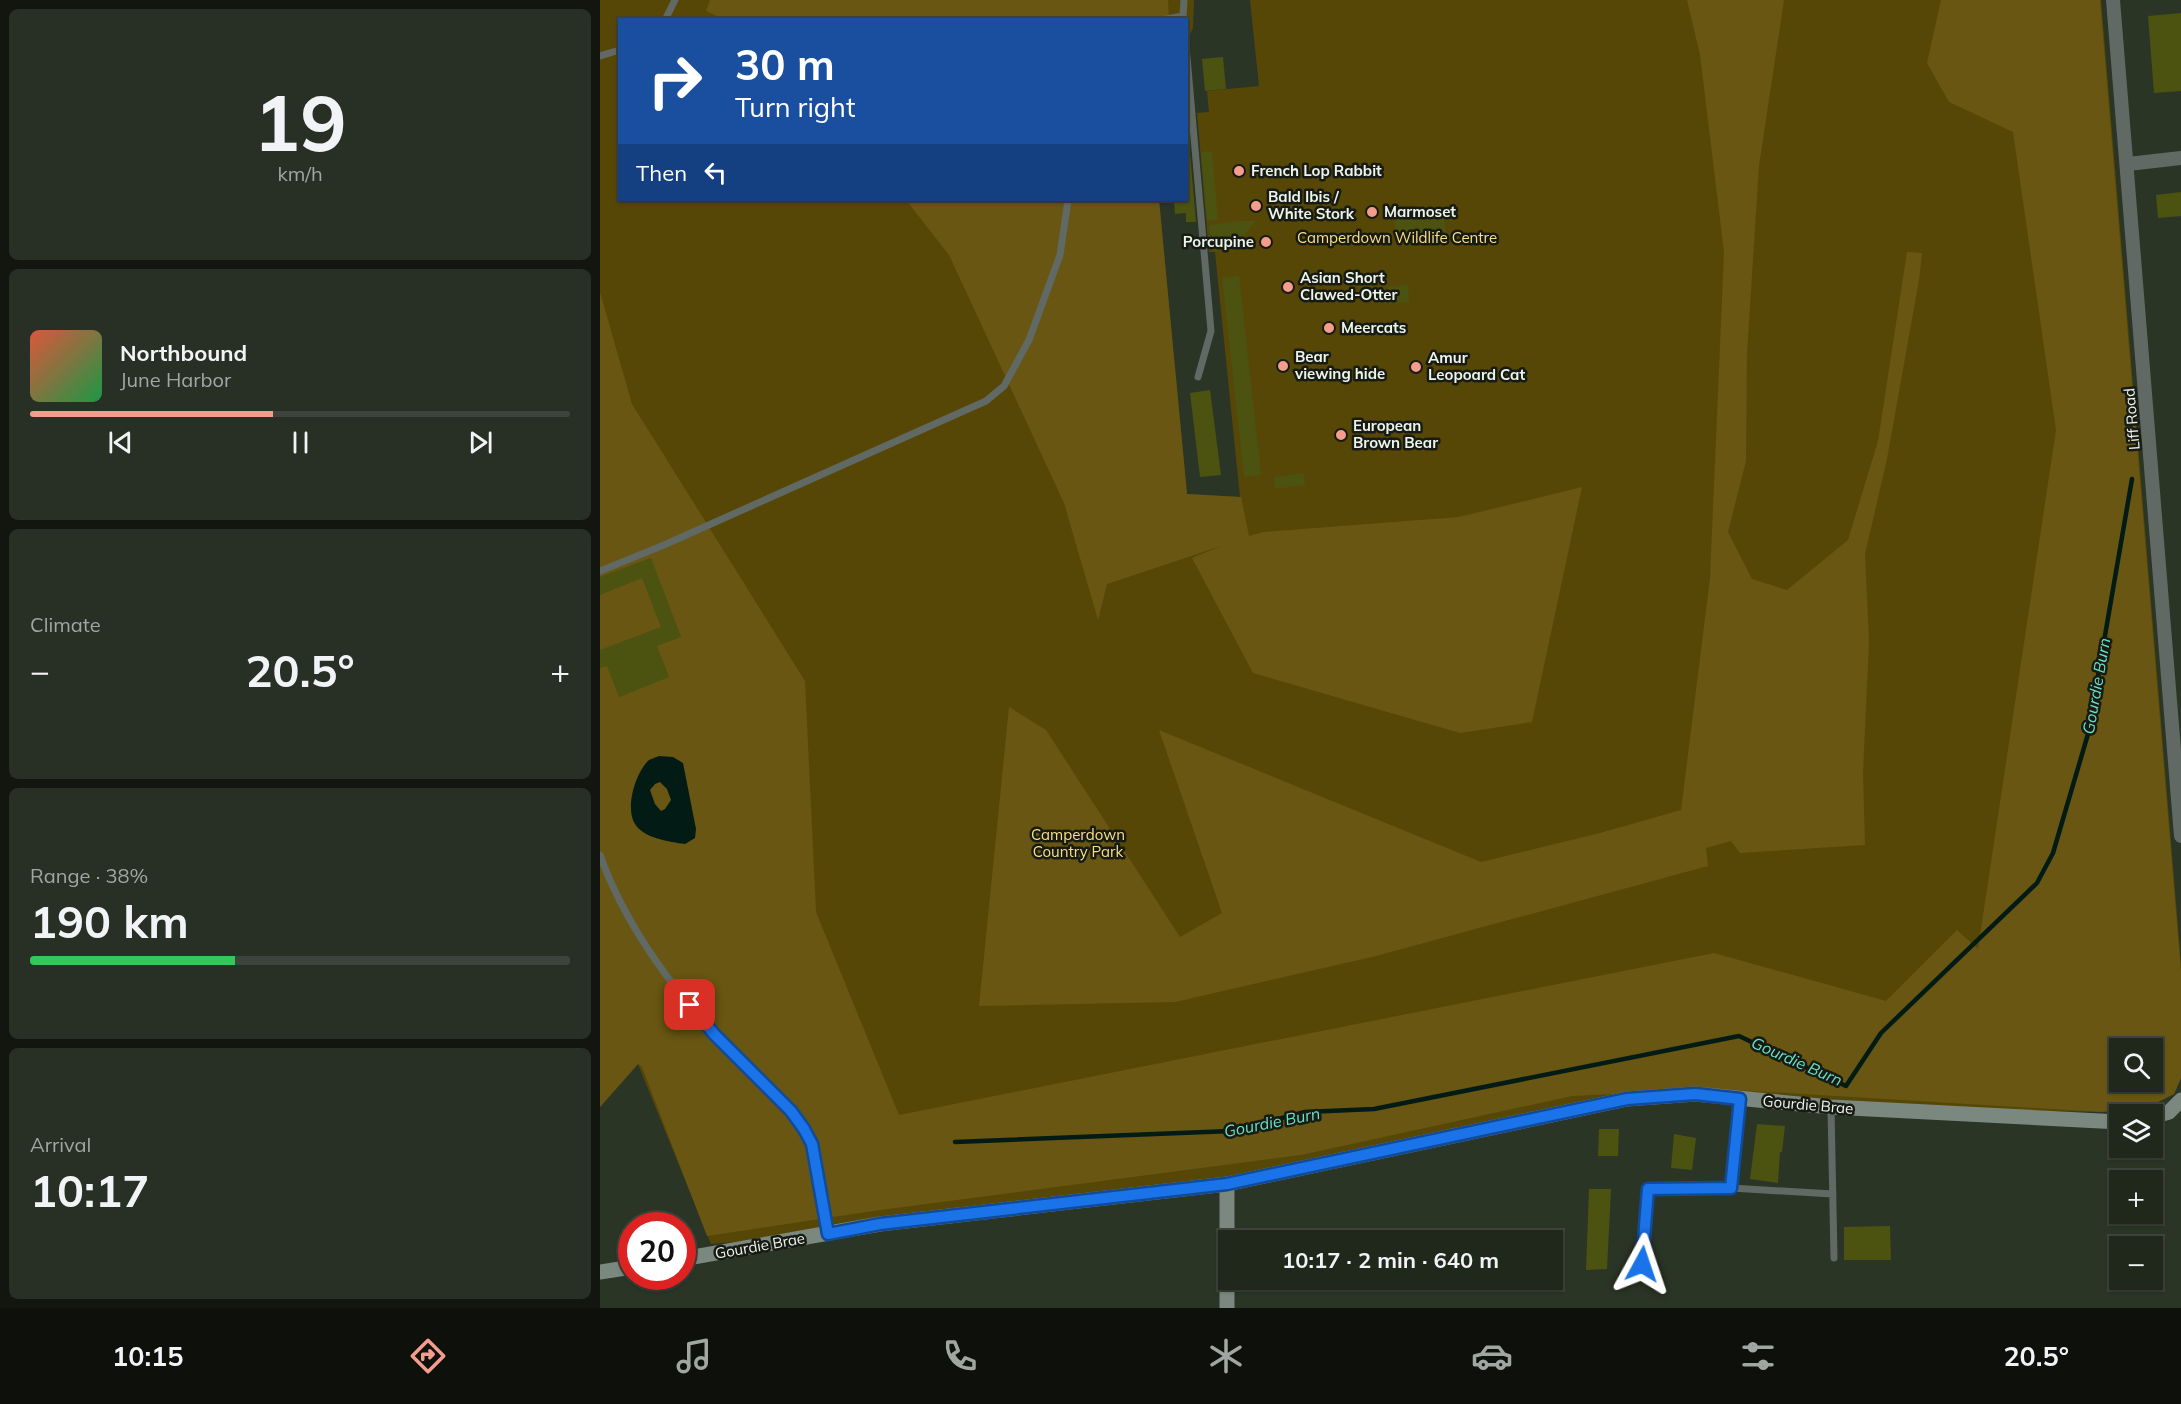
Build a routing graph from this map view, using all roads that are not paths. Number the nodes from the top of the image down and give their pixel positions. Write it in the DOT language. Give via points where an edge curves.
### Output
graph roads {
  1 [pos="675,0"];
  2 [pos="1184,0"];
  3 [pos="2113,0"];
  4 [pos="666,18"];
  5 [pos="1184,18"];
  6 [pos="618,51"];
  7 [pos="600,56"];
  8 [pos="1188,68"];
  9 [pos="2181,158"];
  10 [pos="2128,164"];
  11 [pos="1068,201"];
  12 [pos="1198,376"];
  13 [pos="600,571"];
  14 [pos="2181,836"];
  15 [pos="600,855"];
  16 [pos="1740,1099"];
  17 [pos="2181,1100"];
  18 [pos="1831,1107"];
  19 [pos="2163,1114"];
  20 [pos="2109,1121"];
  21 [pos="1227,1184"];
  22 [pos="1731,1188"];
  23 [pos="1833,1194"];
  24 [pos="828,1234"];
  25 [pos="696,1257"];
  26 [pos="1834,1258"];
  27 [pos="1642,1264"];
  28 [pos="618,1269"];
  29 [pos="600,1272"];
  30 [pos="1227,1308"];
  1 -- 4 [label="lane"];
  2 -- 5 [label="lane"];
  3 -- 10 [label="street, Liff Road"];
  6 -- 7 [label="lane"];
  8 -- 12 [label="lane" via="1211,331"];
  9 -- 10 [label="street"];
  10 -- 14 [label="street, Liff Road"];
  11 -- 13 [label="lane" via="1060,255 1029,340 1004,386 986,400"];
  15 -- 24 [label="lane" via="622,908 652,956 714,1034 804,1129 812,1144"];
  16 -- 18 [label="street, Gourdie Brae"];
  16 -- 21 [label="street, Gourdie Brae" via="1695,1094 1627,1099"];
  16 -- 22 [label="lane"];
  17 -- 19 [label="street"];
  18 -- 20 [label="street, Gourdie Brae"];
  18 -- 23 [label="lane"];
  21 -- 24 [label="street, Gourdie Brae" via="880,1224"];
  21 -- 30 [label="street"];
  22 -- 23 [label="lane"];
  22 -- 27 [label="lane" via="1648,1189"];
  23 -- 26 [label="lane"];
  24 -- 25 [label="street, Gourdie Brae"];
  28 -- 29 [label="street"];
}
